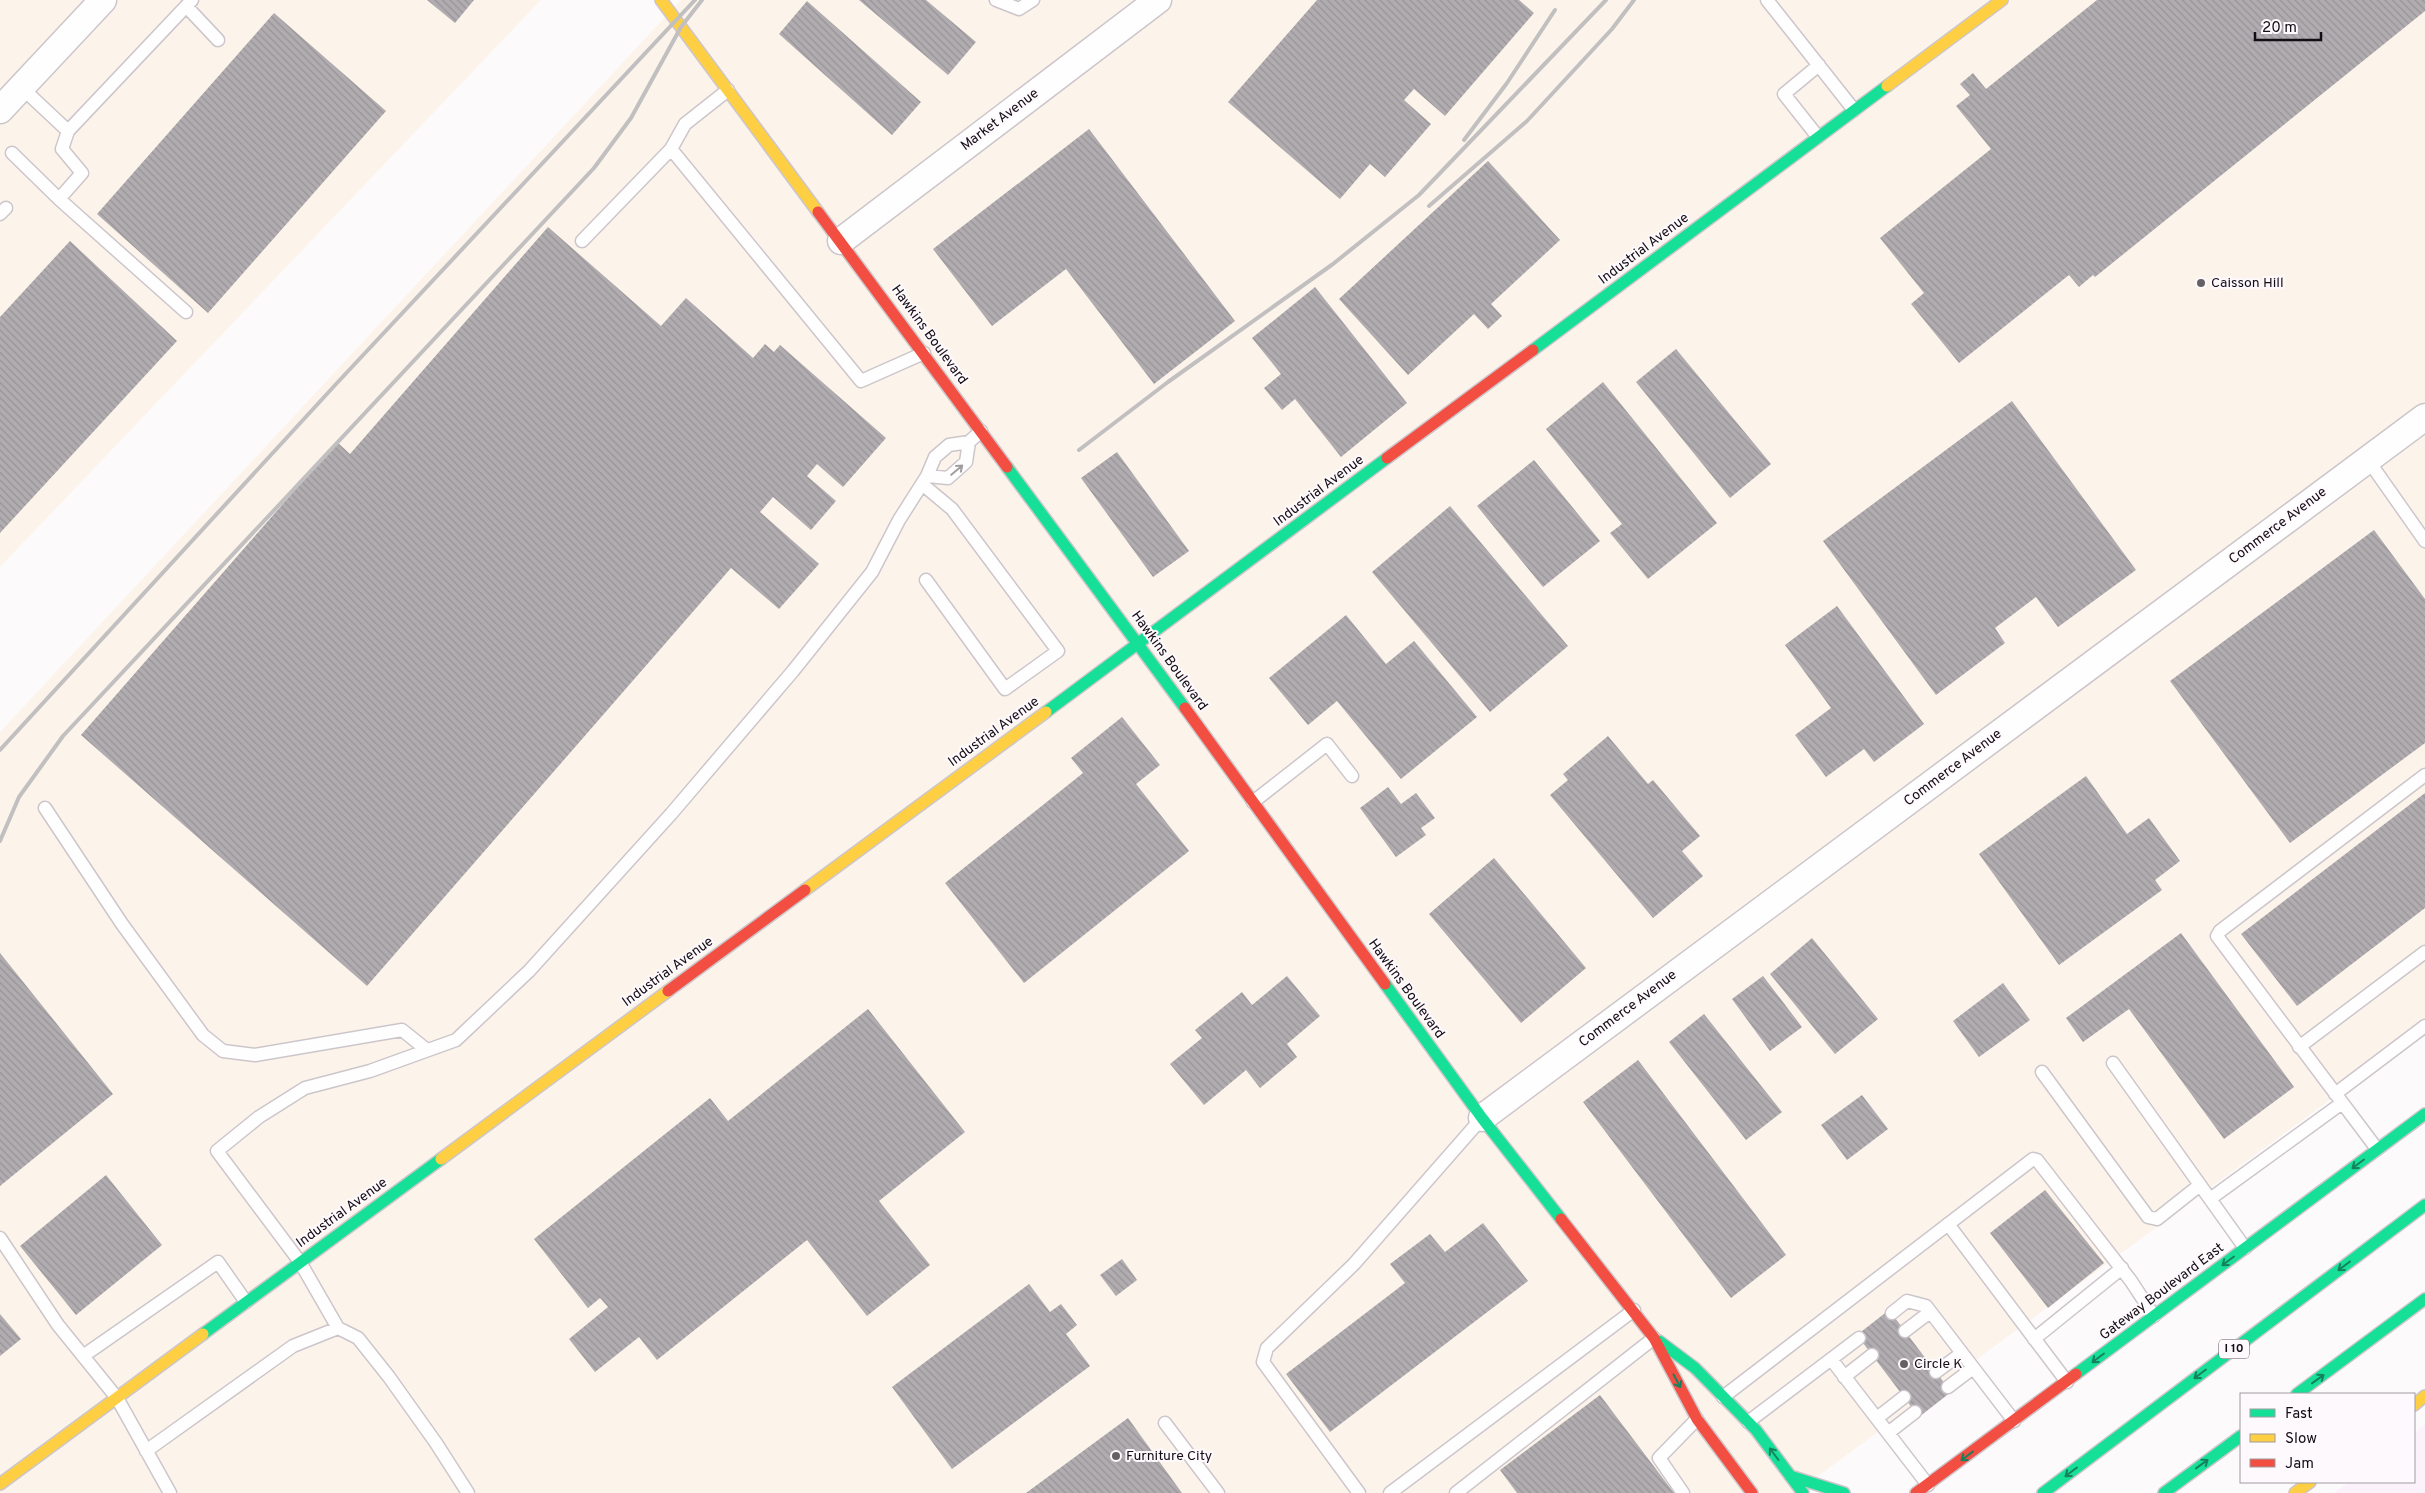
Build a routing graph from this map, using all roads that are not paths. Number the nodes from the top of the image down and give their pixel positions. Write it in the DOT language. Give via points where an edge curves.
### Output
graph roads {
  1 [pos="103,0"];
  2 [pos="662,0"];
  3 [pos="996,0"];
  4 [pos="1032,0"];
  5 [pos="1158,0"];
  6 [pos="1766,0"];
  7 [pos="2002,0"];
  8 [pos="189,3"];
  9 [pos="218,40"];
  10 [pos="1819,65"];
  11 [pos="21,87"];
  12 [pos="728,90"];
  13 [pos="0,110"];
  14 [pos="1854,110"];
  15 [pos="68,131"];
  16 [pos="1818,137"];
  17 [pos="671,149"];
  18 [pos="12,153"];
  19 [pos="59,199"];
  20 [pos="841,240"];
  21 [pos="582,241"];
  22 [pos="186,312"];
  23 [pos="924,353"];
  24 [pos="2425,417"];
  25 [pos="981,431"];
  26 [pos="969,442"];
  27 [pos="2368,460"];
  28 [pos="925,480"];
  29 [pos="2425,541"];
  30 [pos="926,580"];
  31 [pos="1138,644"];
  32 [pos="2425,775"];
  33 [pos="1352,776"];
  34 [pos="1253,802"];
  35 [pos="45,808"];
  36 [pos="2425,952"];
  37 [pos="2425,1026"];
  38 [pos="2299,1047"];
  39 [pos="427,1050"];
  40 [pos="2113,1063"];
  41 [pos="2042,1072"];
  42 [pos="2339,1099"];
  43 [pos="2425,1114"];
  44 [pos="1482,1118"];
  45 [pos="2377,1149"];
  46 [pos="2200,1184"];
  47 [pos="2425,1198"];
  48 [pos="2210,1199"];
  49 [pos="2425,1205"];
  50 [pos="1948,1224"];
  51 [pos="0,1238"];
  52 [pos="2369,1246"];
  53 [pos="2245,1248"];
  54 [pos="300,1262"];
  55 [pos="2122,1268"];
  56 [pos="2425,1299"];
  57 [pos="246,1302"];
  58 [pos="1634,1310"];
  59 [pos="1930,1312"];
  60 [pos="1892,1313"];
  61 [pos="2425,1313"];
  62 [pos="2154,1316"];
  63 [pos="338,1328"];
  64 [pos="1905,1331"];
  65 [pos="1654,1338"];
  66 [pos="1859,1338"];
  67 [pos="2034,1339"];
  68 [pos="1962,1353"];
  69 [pos="1872,1355"];
  70 [pos="83,1356"];
  71 [pos="1831,1359"];
  72 [pos="2339,1363"];
  73 [pos="1973,1368"];
  74 [pos="1936,1372"];
  75 [pos="1844,1377"];
  76 [pos="2066,1382"];
  77 [pos="1948,1387"];
  78 [pos="2298,1393"];
  79 [pos="1723,1397"];
  80 [pos="1904,1397"];
  81 [pos="117,1398"];
  82 [pos="1915,1412"];
  83 [pos="1876,1418"];
  84 [pos="1697,1419"];
  85 [pos="2014,1421"];
  86 [pos="1748,1422"];
  87 [pos="1165,1423"];
  88 [pos="1888,1433"];
  89 [pos="2240,1437"];
  90 [pos="146,1451"];
  91 [pos="1790,1476"];
  92 [pos="2309,1483"];
  93 [pos="0,1484"];
  94 [pos="1929,1489"];
  95 [pos="1748,1490"];
  96 [pos="170,1493"];
  97 [pos="468,1493"];
  98 [pos="1218,1493"];
  99 [pos="1359,1493"];
  100 [pos="1390,1493"];
  101 [pos="1456,1493"];
  102 [pos="1683,1493"];
  103 [pos="1803,1493"];
  104 [pos="1844,1493"];
  105 [pos="1916,1493"];
  106 [pos="2043,1493"];
  107 [pos="2164,1493"];
  108 [pos="2295,1493"];
  1 -- 11 [label="street"];
  2 -- 12 [label="main road, Hawkins Boulevard"];
  3 -- 4 [label="lane" via="1019,9"];
  5 -- 20 [label="street, Market Avenue"];
  6 -- 10 [label="lane"];
  7 -- 14 [label="main road, Industrial Avenue"];
  8 -- 9 [label="lane"];
  8 -- 15 [label="lane"];
  10 -- 14 [label="lane"];
  10 -- 16 [label="lane" via="1784,94"];
  11 -- 13 [label="street"];
  11 -- 15 [label="lane"];
  12 -- 17 [label="lane" via="685,124"];
  12 -- 20 [label="main road, Hawkins Boulevard"];
  14 -- 16 [label="main road, Industrial Avenue"];
  15 -- 19 [label="lane" via="62,149 82,173"];
  16 -- 31 [label="main road, Industrial Avenue"];
  17 -- 21 [label="lane"];
  17 -- 23 [label="lane" via="861,381"];
  18 -- 19 [label="lane"];
  19 -- 22 [label="lane"];
  20 -- 23 [label="main road, Hawkins Boulevard"];
  23 -- 25 [label="main road, Hawkins Boulevard"];
  24 -- 27 [label="street, Commerce Avenue"];
  25 -- 26 [label="lane"];
  25 -- 31 [label="main road, Hawkins Boulevard"];
  26 -- 28 [label="lane" via="949,444 935,457"];
  28 -- 26 [label="lane, one-way" via="948,478 966,462"];
  27 -- 29 [label="lane"];
  27 -- 44 [label="street, Commerce Avenue"];
  28 -- 30 [label="lane" via="952,510 1058,651 1005,689"];
  28 -- 39 [label="lane" via="899,520 872,572 793,671 670,814 529,971 456,1040"];
  31 -- 34 [label="main road, Hawkins Boulevard"];
  31 -- 54 [label="main road, Industrial Avenue"];
  32 -- 38 [label="lane" via="2217,936"];
  33 -- 34 [label="lane" via="1327,744"];
  34 -- 44 [label="main road, Hawkins Boulevard"];
  35 -- 39 [label="lane" via="122,924 203,1035 223,1051 255,1055 402,1030"];
  36 -- 38 [label="lane"];
  37 -- 42 [label="lane"];
  38 -- 42 [label="lane"];
  39 -- 54 [label="lane" via="370,1072 305,1088 259,1117 217,1151"];
  40 -- 46 [label="lane"];
  41 -- 46 [label="lane" via="2148,1217 2157,1219"];
  42 -- 45 [label="lane"];
  42 -- 48 [label="lane"];
  43 -- 45 [label="main road, Gateway Boulevard East"];
  44 -- 58 [label="main road, Hawkins Boulevard"];
  44 -- 99 [label="lane" via="1354,1264 1267,1348 1263,1362"];
  45 -- 53 [label="main road, Gateway Boulevard East, one-way"];
  46 -- 48 [label="lane"];
  47 -- 52 [label="main road"];
  48 -- 53 [label="lane"];
  49 -- 52 [label="main road, I 10"];
  50 -- 55 [label="lane" via="2028,1161 2037,1160"];
  50 -- 67 [label="lane"];
  50 -- 79 [label="lane"];
  51 -- 70 [label="lane" via="58,1325"];
  52 -- 106 [label="main road, I 10, one-way"];
  53 -- 62 [label="main road, Gateway Boulevard East, one-way"];
  54 -- 57 [label="main road, Industrial Avenue"];
  54 -- 63 [label="lane"];
  55 -- 62 [label="lane"];
  55 -- 67 [label="lane"];
  56 -- 72 [label="main road"];
  57 -- 70 [label="lane" via="218,1262"];
  57 -- 81 [label="main road, Industrial Avenue"];
  58 -- 65 [label="main road, Hawkins Boulevard"];
  58 -- 100 [label="lane"];
  59 -- 60 [label="lane" via="1926,1306 1907,1302"];
  59 -- 64 [label="lane"];
  59 -- 68 [label="lane"];
  61 -- 72 [label="main road"];
  62 -- 76 [label="main road, Gateway Boulevard East, one-way"];
  63 -- 90 [label="lane" via="293,1346"];
  63 -- 97 [label="lane" via="358,1338 389,1377"];
  65 -- 79 [label="main road, Hawkins Boulevard" via="1695,1368"];
  65 -- 84 [label="main road, Hawkins Boulevard, one-way"];
  65 -- 101 [label="lane"];
  66 -- 71 [label="lane"];
  67 -- 76 [label="lane"];
  68 -- 73 [label="lane"];
  68 -- 74 [label="lane"];
  69 -- 75 [label="lane"];
  70 -- 81 [label="lane"];
  71 -- 75 [label="lane"];
  71 -- 86 [label="lane"];
  78 -- 72 [label="main road, one-way"];
  73 -- 77 [label="lane"];
  73 -- 85 [label="lane"];
  75 -- 83 [label="lane"];
  76 -- 85 [label="main road, Gateway Boulevard East"];
  79 -- 86 [label="main road, Hawkins Boulevard"];
  80 -- 83 [label="lane"];
  81 -- 90 [label="lane"];
  81 -- 93 [label="main road, Industrial Avenue"];
  82 -- 88 [label="lane"];
  83 -- 88 [label="lane"];
  84 -- 95 [label="main road, Hawkins Boulevard"];
  84 -- 102 [label="lane" via="1659,1458"];
  85 -- 94 [label="main road, Gateway Boulevard East, one-way"];
  91 -- 86 [label="main road, Hawkins Boulevard, one-way"];
  87 -- 98 [label="lane"];
  88 -- 94 [label="lane"];
  107 -- 89 [label="main road, one-way"];
  90 -- 96 [label="lane"];
  91 -- 103 [label="main road, Hawkins Boulevard"];
  91 -- 104 [label="main road"];
  92 -- 108 [label="main road"];
  94 -- 105 [label="main road"];
}
